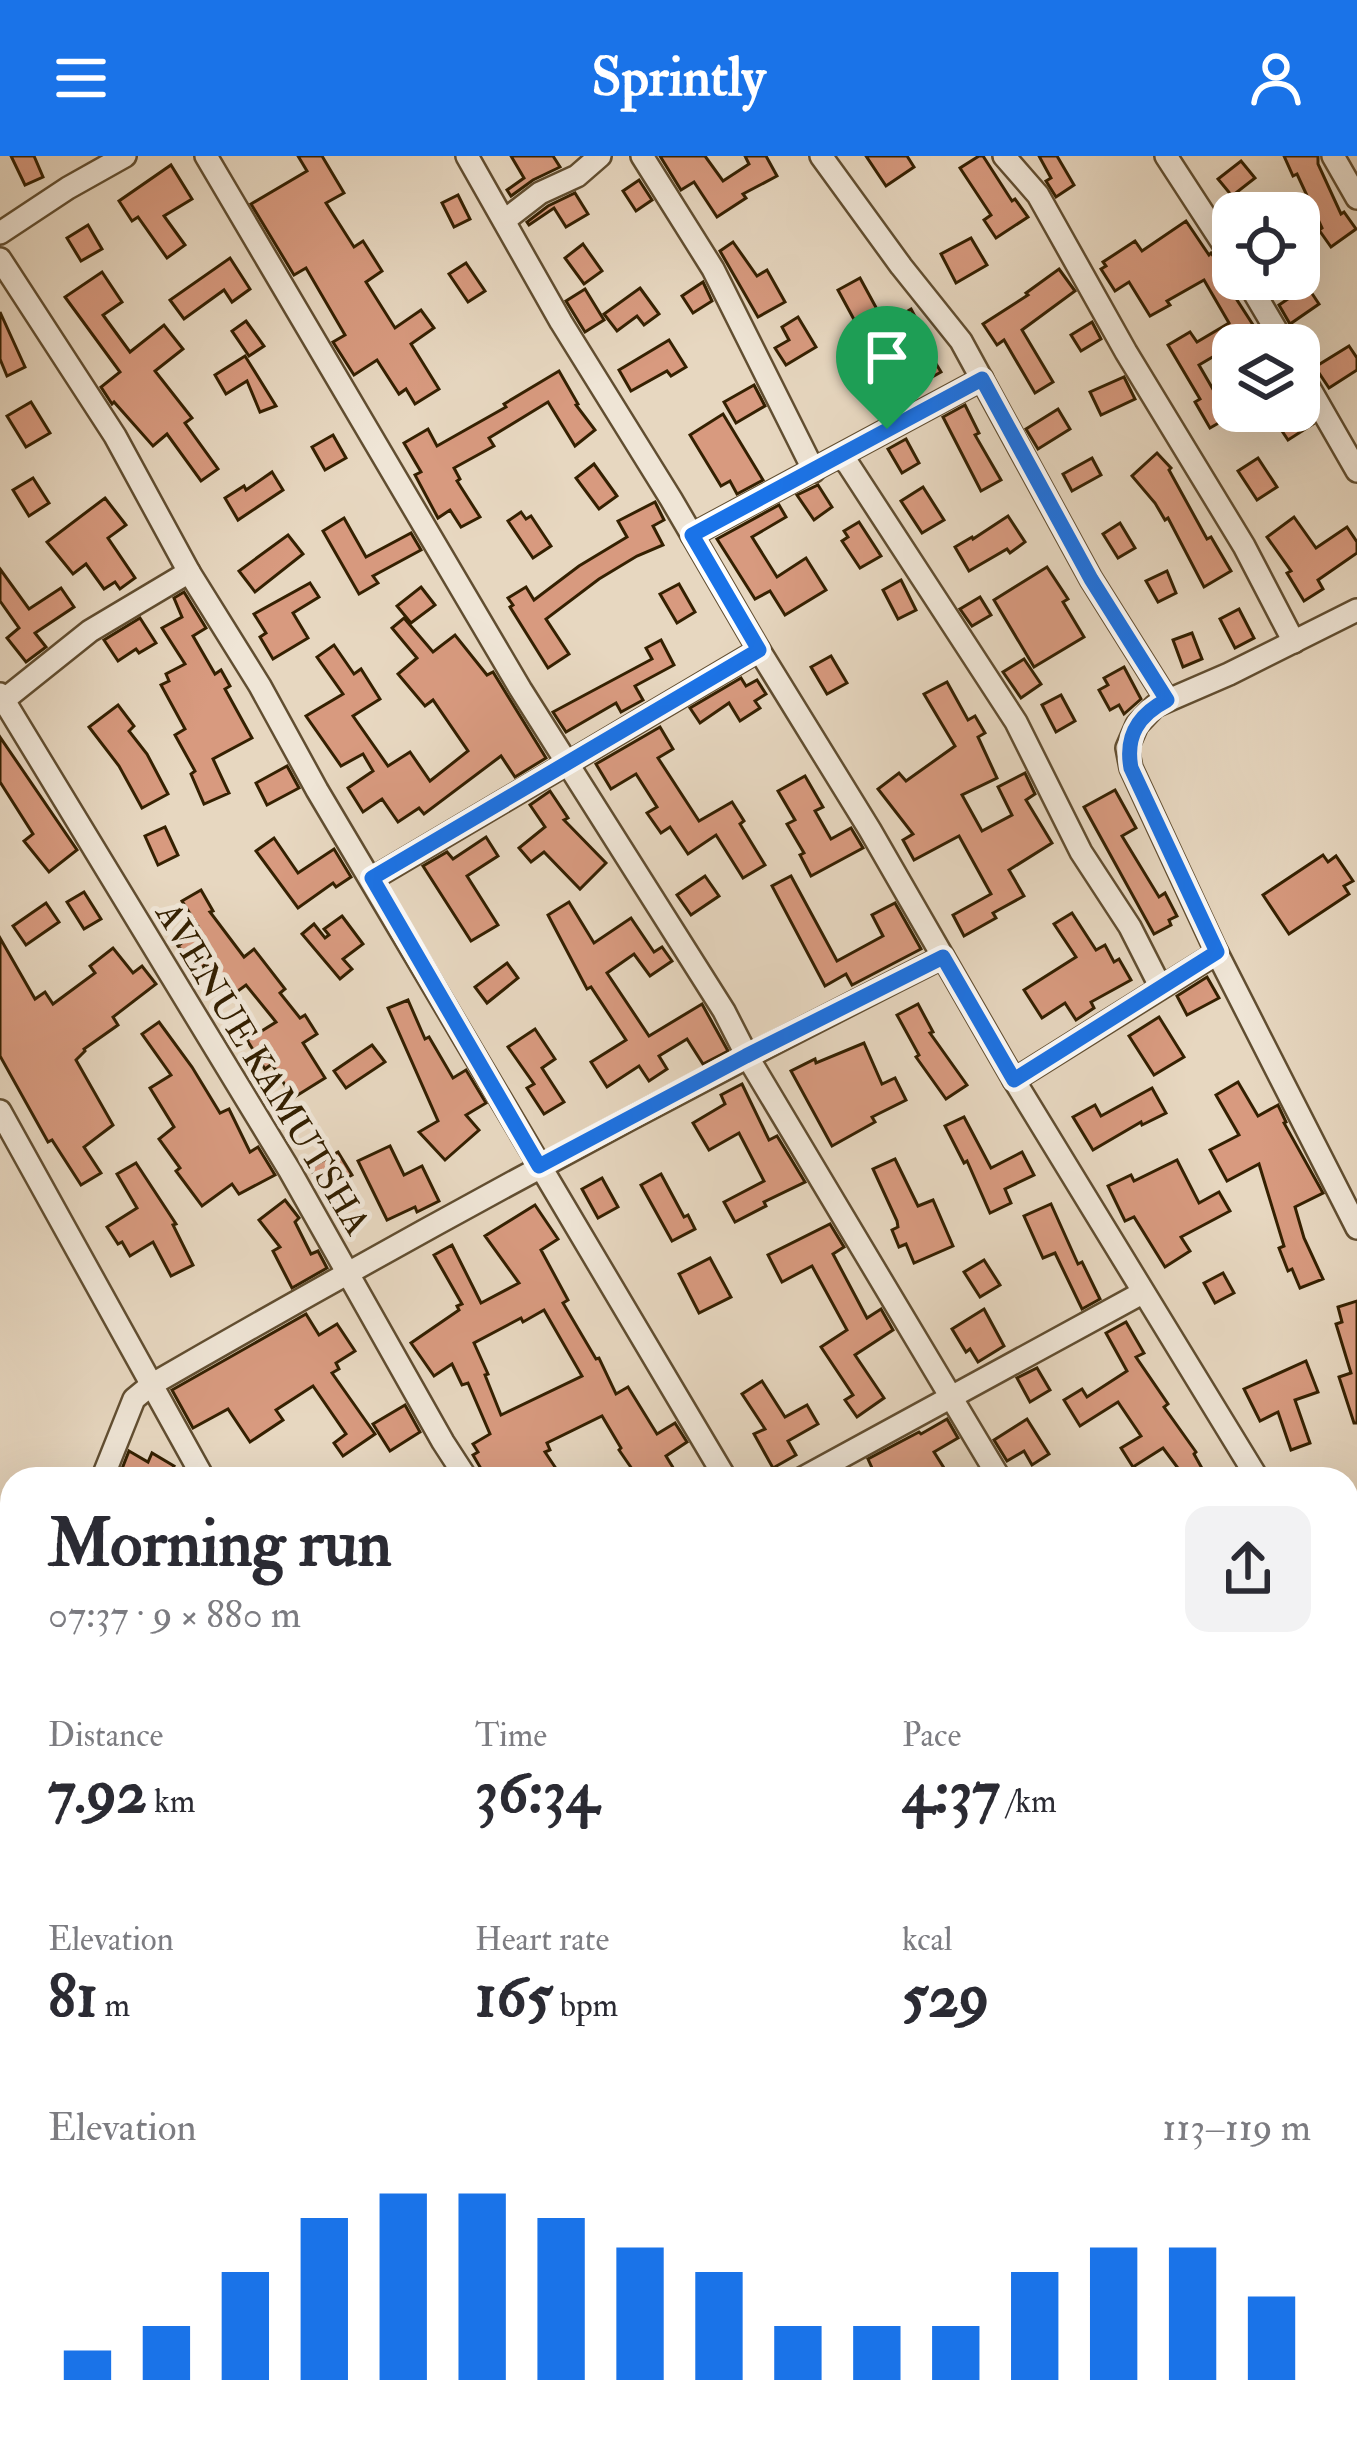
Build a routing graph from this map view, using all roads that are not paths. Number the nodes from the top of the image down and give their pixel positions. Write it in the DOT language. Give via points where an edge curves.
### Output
graph roads {
  1 [pos="125,156"];
  2 [pos="206,156"];
  3 [pos="467,156"];
  4 [pos="600,156"];
  5 [pos="642,156"];
  6 [pos="821,156"];
  7 [pos="1004,156"];
  8 [pos="1166,156"];
  9 [pos="1333,156"];
  10 [pos="1357,198"];
  11 [pos="505,220"];
  12 [pos="1212,227"];
  13 [pos="0,233"];
  14 [pos="0,259"];
  15 [pos="982,379"];
  16 [pos="1320,407"];
  17 [pos="840,457"];
  18 [pos="814,471"];
  19 [pos="1357,471"];
  20 [pos="692,535"];
  21 [pos="189,572"];
  22 [pos="1357,610"];
  23 [pos="1294,642"];
  24 [pos="759,650"];
  25 [pos="1,699"];
  26 [pos="1167,700"];
  27 [pos="567,763"];
  28 [pos="372,878"];
  29 [pos="1217,952"];
  30 [pos="943,957"];
  31 [pos="1160,986"];
  32 [pos="746,1056"];
  33 [pos="1014,1080"];
  34 [pos="0,1111"];
  35 [pos="539,1166"];
  36 [pos="1357,1228"];
  37 [pos="347,1272"];
  38 [pos="1142,1293"];
  39 [pos="151,1385"];
  40 [pos="951,1397"];
  41 [pos="107,1467"];
  42 [pos="197,1467"];
  43 [pos="459,1467"];
  44 [pos="719,1467"];
  45 [pos="823,1467"];
  46 [pos="993,1467"];
  47 [pos="1251,1467"];
  1 -- 13 [label="street"];
  2 -- 27 [label="street"];
  3 -- 11 [label="street"];
  4 -- 11 [label="street"];
  5 -- 18 [label="street" via="713,269"];
  6 -- 15 [label="street"];
  7 -- 23 [label="street" via="1038,195"];
  8 -- 12 [label="street"];
  9 -- 10 [label="street"];
  11 -- 20 [label="street"];
  14 -- 21 [label="street" via="115,436"];
  15 -- 17 [label="street"];
  15 -- 26 [label="street"];
  16 -- 19 [label="street"];
  17 -- 18 [label="street"];
  17 -- 31 [label="street" via="1016,722"];
  18 -- 20 [label="street"];
  20 -- 24 [label="street"];
  21 -- 25 [label="street" via="90,631"];
  21 -- 28 [label="street"];
  22 -- 23 [label="street"];
  23 -- 26 [label="street"];
  24 -- 27 [label="street"];
  24 -- 30 [label="street"];
  25 -- 37 [label="street, AVENUE KAMUTSHA"];
  26 -- 29 [label="street" via="1137,725 1127,748"];
  27 -- 28 [label="street"];
  27 -- 32 [label="street"];
  28 -- 35 [label="street"];
  29 -- 31 [label="street"];
  29 -- 36 [label="street"];
  30 -- 32 [label="street"];
  30 -- 33 [label="street"];
  31 -- 33 [label="street"];
  32 -- 35 [label="street"];
  32 -- 40 [label="street"];
  33 -- 38 [label="street"];
  34 -- 39 [label="street"];
  35 -- 37 [label="street"];
  35 -- 44 [label="street"];
  37 -- 39 [label="street"];
  37 -- 43 [label="street, AVENUE KAMUTSHA"];
  38 -- 40 [label="street"];
  38 -- 47 [label="street"];
  39 -- 41 [label="street" via="134,1400"];
  39 -- 42 [label="street"];
  40 -- 45 [label="street"];
  40 -- 46 [label="street"];
}
